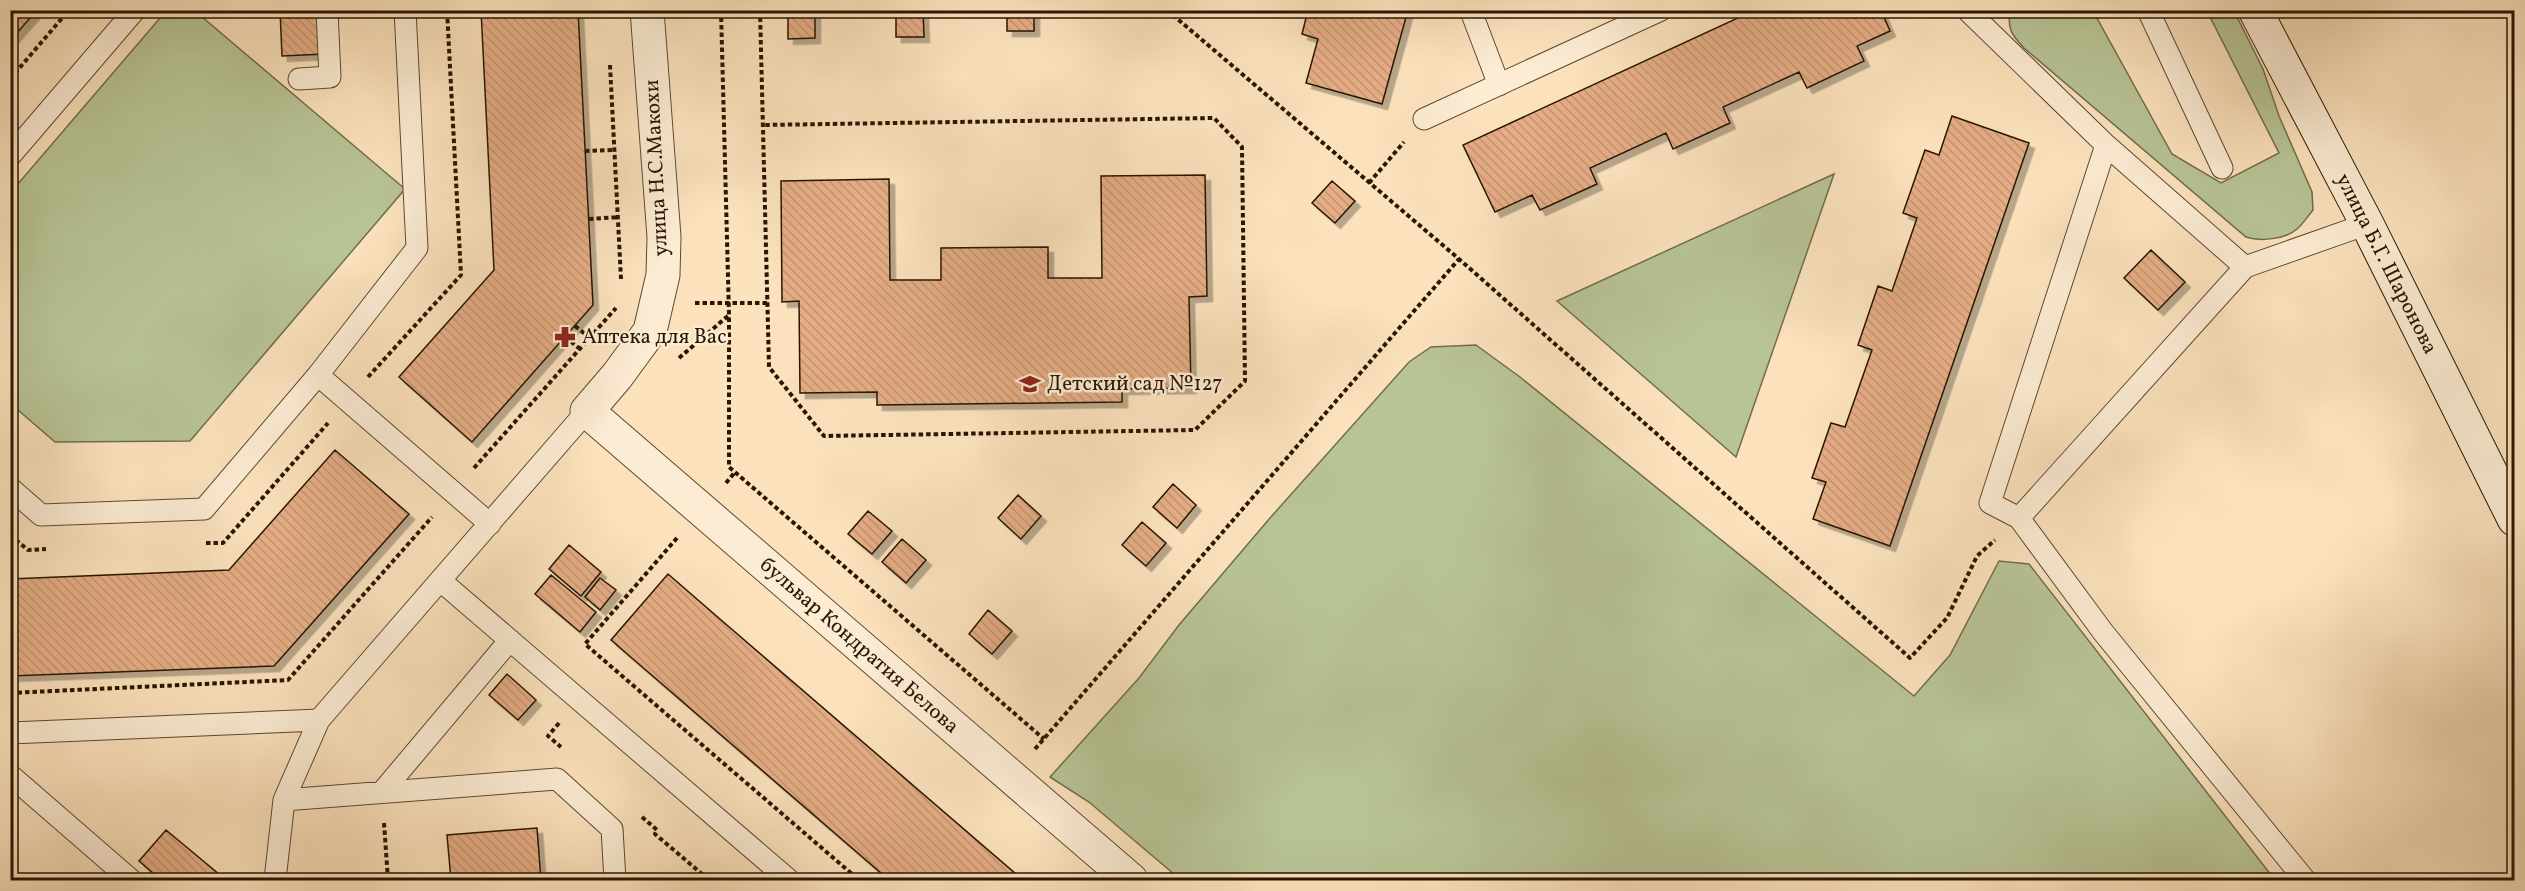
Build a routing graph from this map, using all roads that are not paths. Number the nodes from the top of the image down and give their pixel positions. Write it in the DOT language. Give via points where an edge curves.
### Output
graph roads {
  1 [pos="135,10"];
  2 [pos="327,10"];
  3 [pos="405,10"];
  4 [pos="647,10"];
  5 [pos="1473,10"];
  6 [pos="1661,10"];
  7 [pos="1966,10"];
  8 [pos="2148,10"];
  9 [pos="2256,10"];
  10 [pos="299,79"];
  11 [pos="1499,85"];
  12 [pos="1424,119"];
  13 [pos="2106,145"];
  14 [pos="10,156"];
  15 [pos="2222,168"];
  16 [pos="2367,224"];
  17 [pos="2245,267"];
  18 [pos="318,375"];
  19 [pos="587,411"];
  20 [pos="10,488"];
  21 [pos="2019,518"];
  22 [pos="2514,519"];
  23 [pos="490,524"];
  24 [pos="441,581"];
  25 [pos="510,640"];
  26 [pos="320,720"];
  27 [pos="10,733"];
  28 [pos="10,775"];
  29 [pos="382,792"];
  30 [pos="284,800"];
  31 [pos="131,880"];
  32 [pos="275,880"];
  33 [pos="615,880"];
  34 [pos="789,880"];
  35 [pos="1131,880"];
  36 [pos="2305,880"];
  1 -- 14 [label="lane"];
  2 -- 10 [label="lane" via="330,78"];
  3 -- 18 [label="lane" via="417,248"];
  4 -- 19 [label="street, улица Н.С.Макохи" via="664,237 663,275 650,331"];
  5 -- 11 [label="lane"];
  6 -- 11 [label="lane"];
  7 -- 13 [label="lane"];
  8 -- 15 [label="lane"];
  9 -- 16 [label="street, улица Б.Г. Шаронова"];
  11 -- 12 [label="lane"];
  13 -- 17 [label="lane"];
  13 -- 21 [label="lane" via="1990,503"];
  16 -- 17 [label="lane"];
  16 -- 22 [label="street, улица Б.Г. Шаронова"];
  17 -- 21 [label="lane"];
  18 -- 20 [label="lane" via="204,509 41,515"];
  18 -- 23 [label="lane"];
  19 -- 23 [label="lane"];
  19 -- 35 [label="street, бульвар Кондратия Белова"];
  21 -- 36 [label="lane" via="2103,632"];
  23 -- 24 [label="lane"];
  24 -- 25 [label="lane"];
  24 -- 26 [label="lane"];
  25 -- 29 [label="lane"];
  25 -- 34 [label="lane"];
  26 -- 27 [label="lane"];
  26 -- 30 [label="lane"];
  28 -- 31 [label="lane"];
  29 -- 30 [label="lane"];
  29 -- 33 [label="lane" via="557,779 612,829"];
  30 -- 32 [label="lane"];
}
